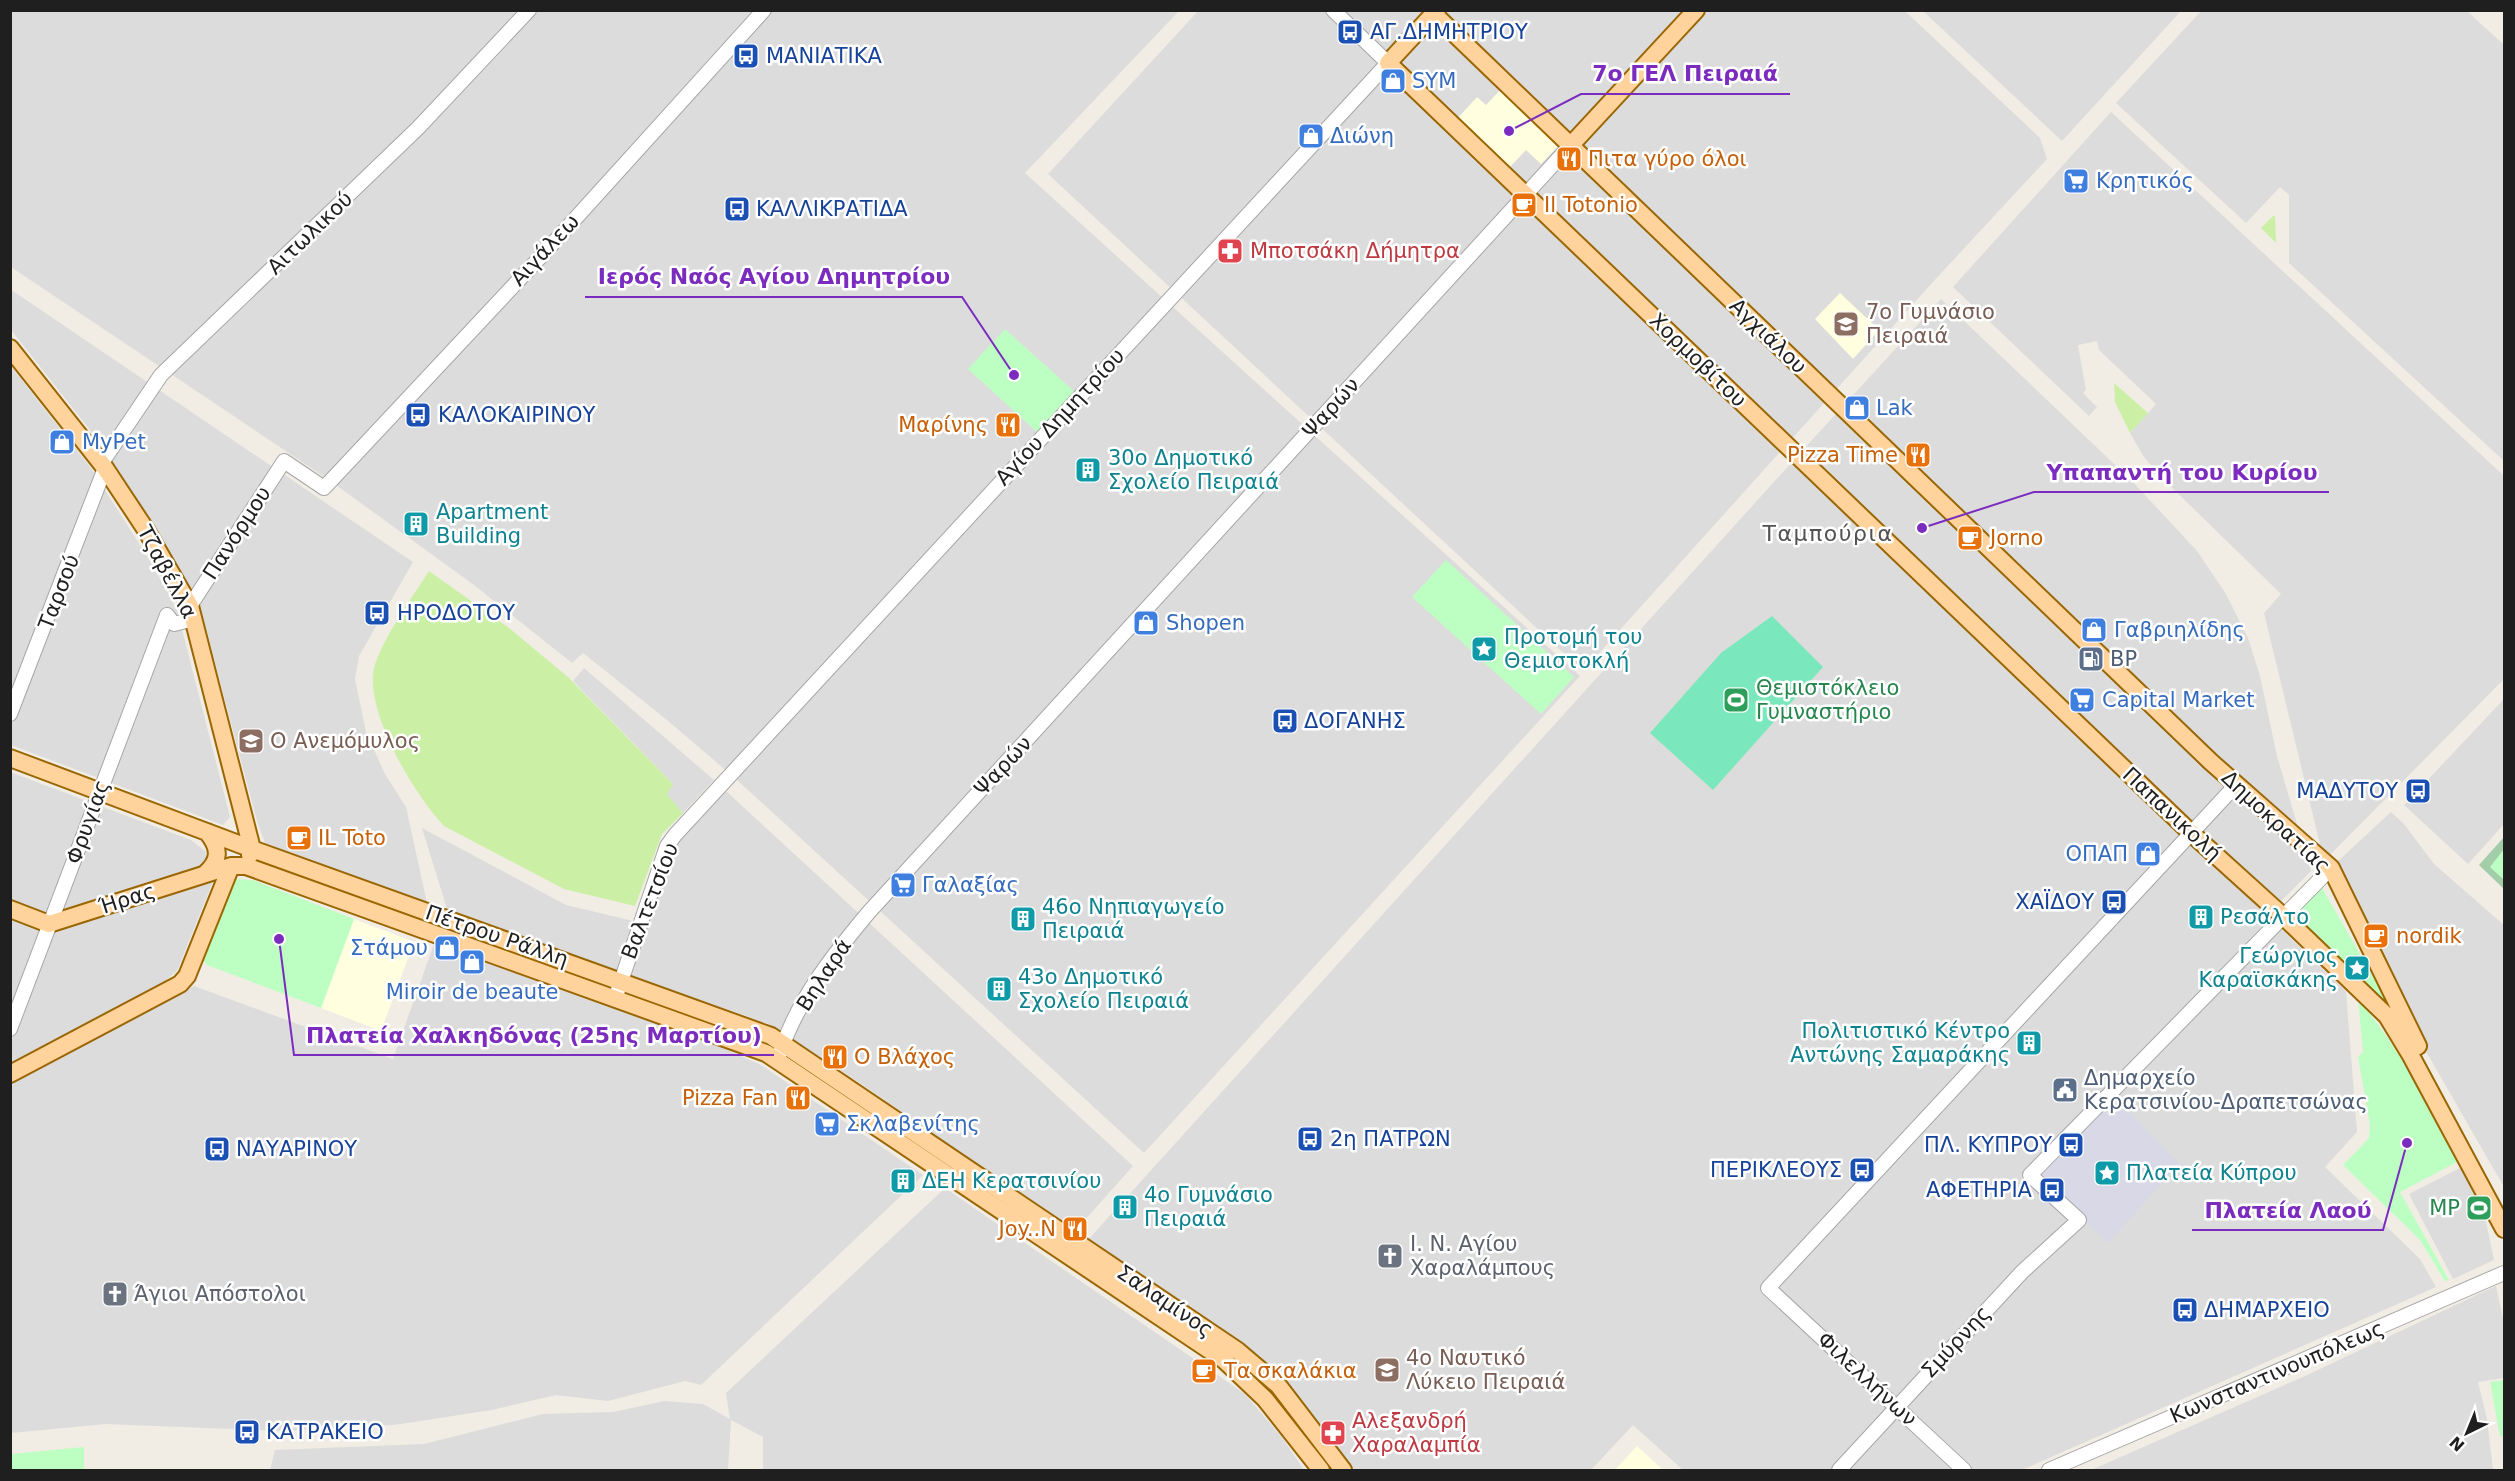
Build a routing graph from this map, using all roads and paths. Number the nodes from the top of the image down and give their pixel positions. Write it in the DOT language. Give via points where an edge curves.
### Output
graph roads {
  1 [pos="529,10"];
  2 [pos="764,10"];
  3 [pos="1333,10"];
  4 [pos="1695,10"];
  5 [pos="1433,12"];
  6 [pos="1388,63"];
  7 [pos="1570,146"];
  8 [pos="1525,195"];
  9 [pos="10,348"];
  10 [pos="284,461"];
  11 [pos="103,466"];
  12 [pos="192,612"];
  13 [pos="2107,660"];
  14 [pos="2062,709"];
  15 [pos="10,714"];
  16 [pos="10,758"];
  17 [pos="2236,785"];
  18 [pos="99,791"];
  19 [pos="684,826"];
  20 [pos="207,832"];
  21 [pos="2190,832"];
  22 [pos="252,849"];
  23 [pos="238,866"];
  24 [pos="2331,868"];
  25 [pos="204,875"];
  26 [pos="10,909"];
  27 [pos="869,912"];
  28 [pos="2284,917"];
  29 [pos="49,924"];
  30 [pos="622,980"];
  31 [pos="615,999"];
  32 [pos="10,1029"];
  33 [pos="783,1042"];
  34 [pos="778,1059"];
  35 [pos="10,1074"];
  36 [pos="959,1161"];
  37 [pos="944,1172"];
  38 [pos="2505,1205"];
  39 [pos="2505,1229"];
  40 [pos="2505,1273"];
  41 [pos="1897,1406"];
  42 [pos="1321,1470"];
  43 [pos="1343,1470"];
  44 [pos="1839,1470"];
  45 [pos="1964,1470"];
  46 [pos="2049,1470"];
  1 -- 11 [label="street, Αιτωλικού" via="418,128 161,375"];
  2 -- 10 [label="street, Αιγάλεω" via="324,488"];
  3 -- 6 [label="street, Χορμοβίτου"];
  4 -- 7 [label="main road, Ψαρών"];
  5 -- 6 [label="main road, Αγίου Δημητρίου"];
  5 -- 7 [label="main road, Αγχιάλου"];
  6 -- 8 [label="main road, Χορμοβίτου"];
  6 -- 19 [label="street, Αγίου Δημητρίου"];
  7 -- 8 [label="street, Ψαρών"];
  7 -- 13 [label="main road, Αγχιάλου"];
  8 -- 14 [label="main road, Χορμοβίτου"];
  8 -- 27 [label="street, Ψαρών"];
  9 -- 11 [label="main road, Τζαβέλλα"];
  10 -- 12 [label="street, Πανόρμου"];
  11 -- 12 [label="main road, Τζαβέλλα" via="146,530"];
  11 -- 15 [label="street, Ταρσού"];
  12 -- 18 [label="street, Φρυγίας" via="174,624 167,615"];
  12 -- 22 [label="main road, Τζαβέλλα"];
  13 -- 17 [label="main road, Δημοκρατίας"];
  14 -- 21 [label="main road, Παπανικολή"];
  16 -- 18 [label="main road, Πέτρου Ράλλη"];
  17 -- 21 [label="street"];
  17 -- 24 [label="main road, Δημοκρατίας"];
  18 -- 20 [label="main road, Πέτρου Ράλλη"];
  18 -- 29 [label="street, Φρυγίας"];
  19 -- 30 [label="street, Βαλτετσίου" via="667,846"];
  20 -- 22 [label="main road, Πέτρου Ράλλη"];
  20 -- 25 [label="main road" via="218,847 218,855"];
  21 -- 28 [label="main road, Παπανικολή"];
  21 -- 41 [label="street, Φιλελλήνων" via="1768,1288"];
  22 -- 23 [label="main road"];
  22 -- 30 [label="main road, Πέτρου Ράλλη"];
  23 -- 25 [label="main road"];
  23 -- 31 [label="main road, Πέτρου Ράλλη"];
  23 -- 35 [label="main road" via="187,976 174,987"];
  24 -- 28 [label="street"];
  24 -- 38 [label="main road, Δημοκρατίας" via="2419,1049"];
  25 -- 29 [label="main road, Ήρας"];
  26 -- 29 [label="main road"];
  27 -- 33 [label="street, Βηλαρά" via="819,975"];
  28 -- 39 [label="main road" via="2395,1026"];
  28 -- 41 [label="street, Σμύρνης" via="2030,1175 2079,1220 2022,1272"];
  29 -- 32 [label="street, Φρυγίας"];
  30 -- 31 [label="street, Βαλτετσίου"];
  30 -- 33 [label="main road, Πέτρου Ράλλη"];
  31 -- 34 [label="main road, Πέτρου Ράλλη"];
  33 -- 34 [label="street, Βηλαρά"];
  33 -- 36 [label="main road, Πέτρου Ράλλη"];
  34 -- 37 [label="main road, Πέτρου Ράλλη"];
  36 -- 43 [label="main road, Σαλαμίνος" via="1263,1371 1292,1401"];
  37 -- 42 [label="main road, Σαλαμίνος" via="1224,1360 1266,1399"];
  40 -- 46 [label="street, Κωνσταντινουπόλεως"];
  41 -- 44 [label="street, Σμύρνης"];
  41 -- 45 [label="street, Φιλελλήνων"];
}
